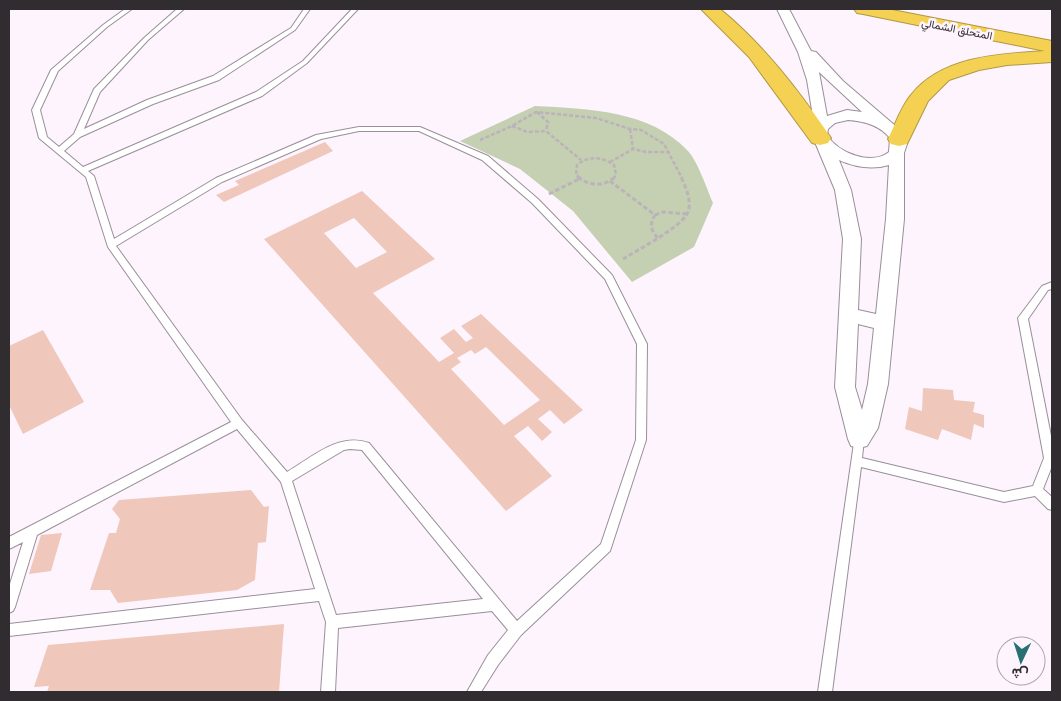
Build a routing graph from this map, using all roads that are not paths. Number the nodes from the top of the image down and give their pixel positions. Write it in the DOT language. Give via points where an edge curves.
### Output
graph roads {
  1 [pos="129,9"];
  2 [pos="181,9"];
  3 [pos="307,9"];
  4 [pos="355,9"];
  5 [pos="710,9"];
  6 [pos="783,9"];
  7 [pos="863,9"];
  8 [pos="929,9"];
  9 [pos="1052,32"];
  10 [pos="804,45"];
  11 [pos="1052,47"];
  12 [pos="1052,56"];
  13 [pos="77,135"];
  14 [pos="822,137"];
  15 [pos="894,140"];
  16 [pos="60,151"];
  17 [pos="85,169"];
  18 [pos="111,245"];
  19 [pos="1052,285"];
  20 [pos="849,315"];
  21 [pos="882,323"];
  22 [pos="238,423"];
  23 [pos="859,439"];
  24 [pos="856,461"];
  25 [pos="286,479"];
  26 [pos="1037,490"];
  27 [pos="1052,505"];
  28 [pos="32,531"];
  29 [pos="9,543"];
  30 [pos="323,594"];
  31 [pos="495,604"];
  32 [pos="9,607"];
  33 [pos="332,622"];
  34 [pos="9,630"];
  35 [pos="516,630"];
  36 [pos="328,692"];
  37 [pos="474,692"];
  38 [pos="825,692"];
  1 -- 16 [label="lane" via="55,70 36,110 43,138"];
  2 -- 13 [label="lane" via="146,39 97,91"];
  3 -- 13 [label="lane" via="293,29 216,78 150,102"];
  4 -- 17 [label="lane" via="305,62 259,94"];
  5 -- 14 [label="highway" via="760,55"];
  6 -- 10 [label="street"];
  7 -- 11 [label="highway, المتحلق الشمالي"];
  8 -- 9 [label="highway, المتحلق الشمالي"];
  10 -- 14 [label="street" via="815,76"];
  10 -- 15 [label="street"];
  12 -- 15 [label="highway" via="1007,59 942,76 919,98"];
  13 -- 16 [label="lane"];
  14 -- 15 [label="street" via="826,122 847,115 874,120"];
  14 -- 15 [label="street" via="835,154 862,163 882,162"];
  14 -- 20 [label="street" via="838,175 850,222"];
  15 -- 21 [label="street" via="895,219"];
  16 -- 17 [label="lane"];
  17 -- 18 [label="lane"];
  18 -- 22 [label="lane"];
  18 -- 35 [label="lane" via="219,180 319,137 359,129 420,129 485,158 535,201 609,277 642,344 642,440 606,547"];
  19 -- 26 [label="lane" via="1045,288 1023,318 1050,458"];
  20 -- 21 [label="street"];
  20 -- 23 [label="street" via="845,387"];
  21 -- 23 [label="street" via="876,403 870,422"];
  22 -- 25 [label="lane"];
  22 -- 28 [label="lane"];
  23 -- 24 [label="lane"];
  24 -- 26 [label="lane" via="1004,497"];
  24 -- 38 [label="lane"];
  25 -- 30 [label="lane"];
  25 -- 31 [label="lane" via="341,446 365,446"];
  26 -- 27 [label="lane"];
  28 -- 29 [label="lane"];
  28 -- 32 [label="lane"];
  30 -- 33 [label="lane"];
  30 -- 34 [label="lane"];
  31 -- 33 [label="lane"];
  31 -- 35 [label="lane"];
  33 -- 36 [label="lane"];
  35 -- 37 [label="lane"];
}
